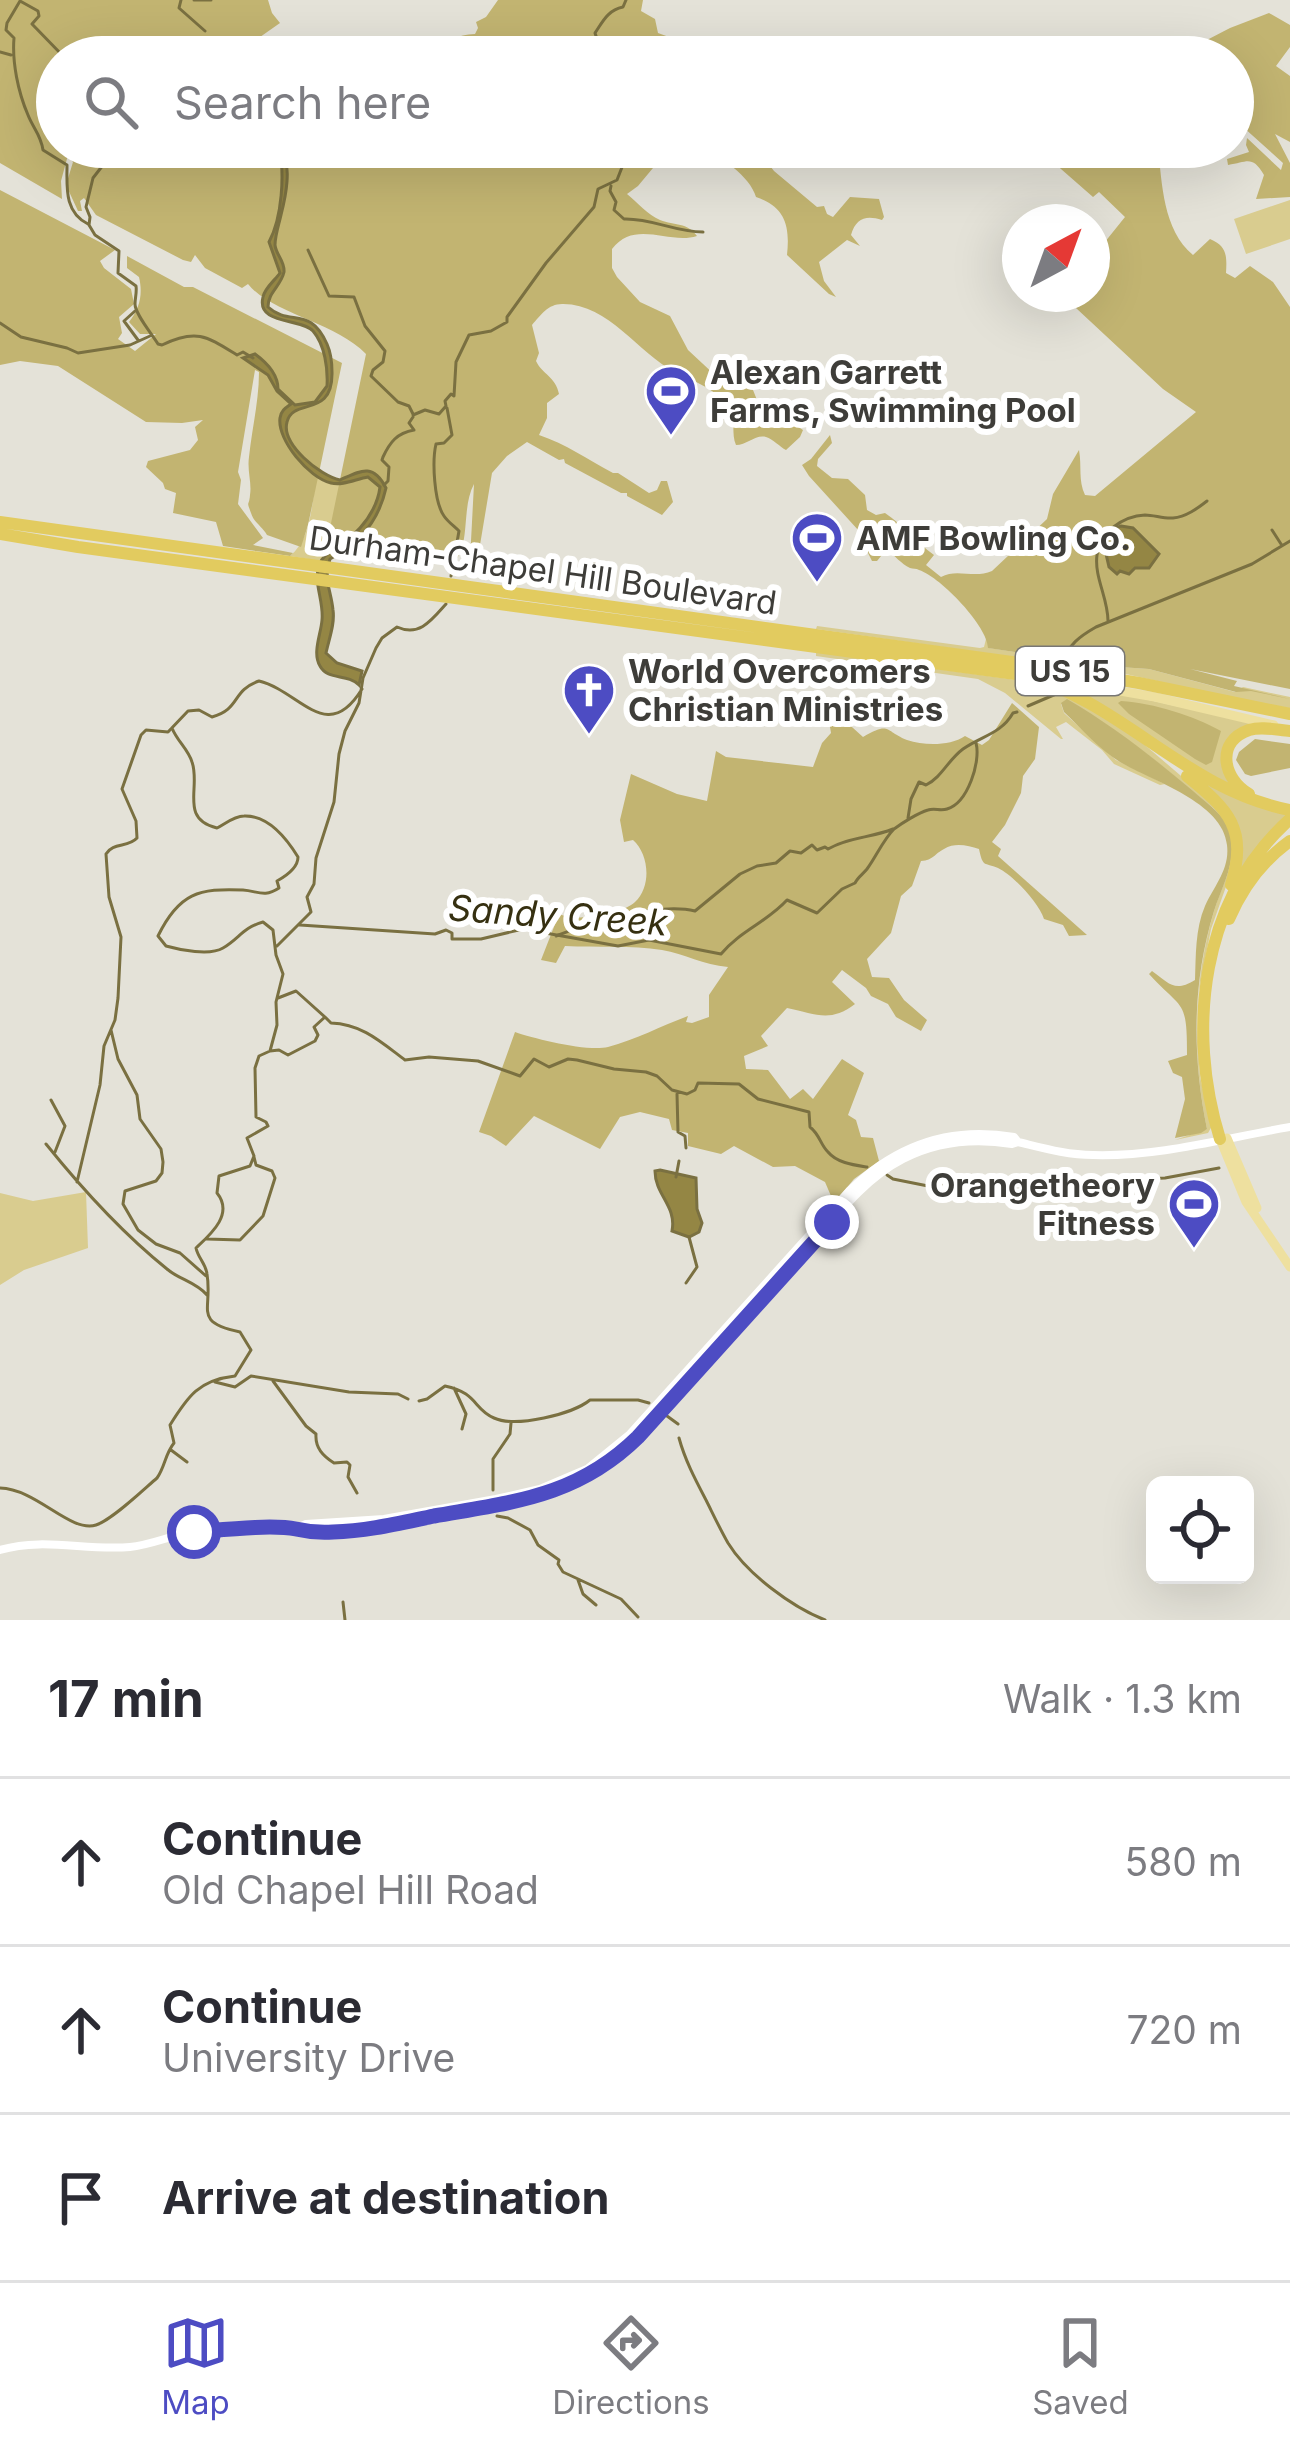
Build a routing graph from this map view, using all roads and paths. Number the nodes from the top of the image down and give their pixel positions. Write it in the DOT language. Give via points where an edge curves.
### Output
graph roads {
  1 [pos="0,522"];
  2 [pos="0,534"];
  3 [pos="290,569"];
  4 [pos="341,576"];
  5 [pos="809,639"];
  6 [pos="1009,672"];
  7 [pos="1290,716"];
  8 [pos="1122,722"];
  9 [pos="1290,730"];
  10 [pos="1289,814"];
  11 [pos="1290,842"];
  12 [pos="1226,907"];
  13 [pos="1290,1127"];
  14 [pos="1223,1139"];
  15 [pos="1290,1258"];
  16 [pos="1290,1267"];
  17 [pos="0,1550"];
  1 -- 3 [label="highway, Durham-Chapel Hill Boulevard / US 15"];
  2 -- 3 [label="highway, Durham-Chapel Hill Boulevard / US 15"];
  3 -- 4 [label="highway, Durham-Chapel Hill Boulevard / US 15"];
  4 -- 5 [label="highway, Durham-Chapel Hill Boulevard / US 15"];
  4 -- 5 [label="highway, Durham-Chapel Hill Boulevard / US 15"];
  5 -- 6 [label="highway, Durham-Chapel Hill Boulevard / US 15"];
  5 -- 7 [label="highway, Durham-Chapel Hill Boulevard / US 15" via="1104,676"];
  6 -- 8 [label="highway, US 15" via="1068,690"];
  6 -- 9 [label="main road, Durham-Chapel Hill Boulevard"];
  8 -- 10 [label="highway, US 15" via="1212,783"];
  8 -- 12 [label="highway" via="1229,816 1238,854"];
  9 -- 10 [label="highway" via="1246,731 1226,760 1239,788"];
  10 -- 12 [label="highway"];
  11 -- 14 [label="highway" via="1243,892 1218,953 1210,1036"];
  12 -- 14 [label="highway" via="1204,1026 1207,1082"];
  13 -- 14 [label="main road"];
  14 -- 15 [label="main road"];
  14 -- 16 [label="main road" via="1246,1202"];
  14 -- 17 [label="main road" via="1092,1155 994,1134 954,1135 883,1162 621,1443 526,1496 368,1530 199,1532 126,1547 45,1542"];
}
